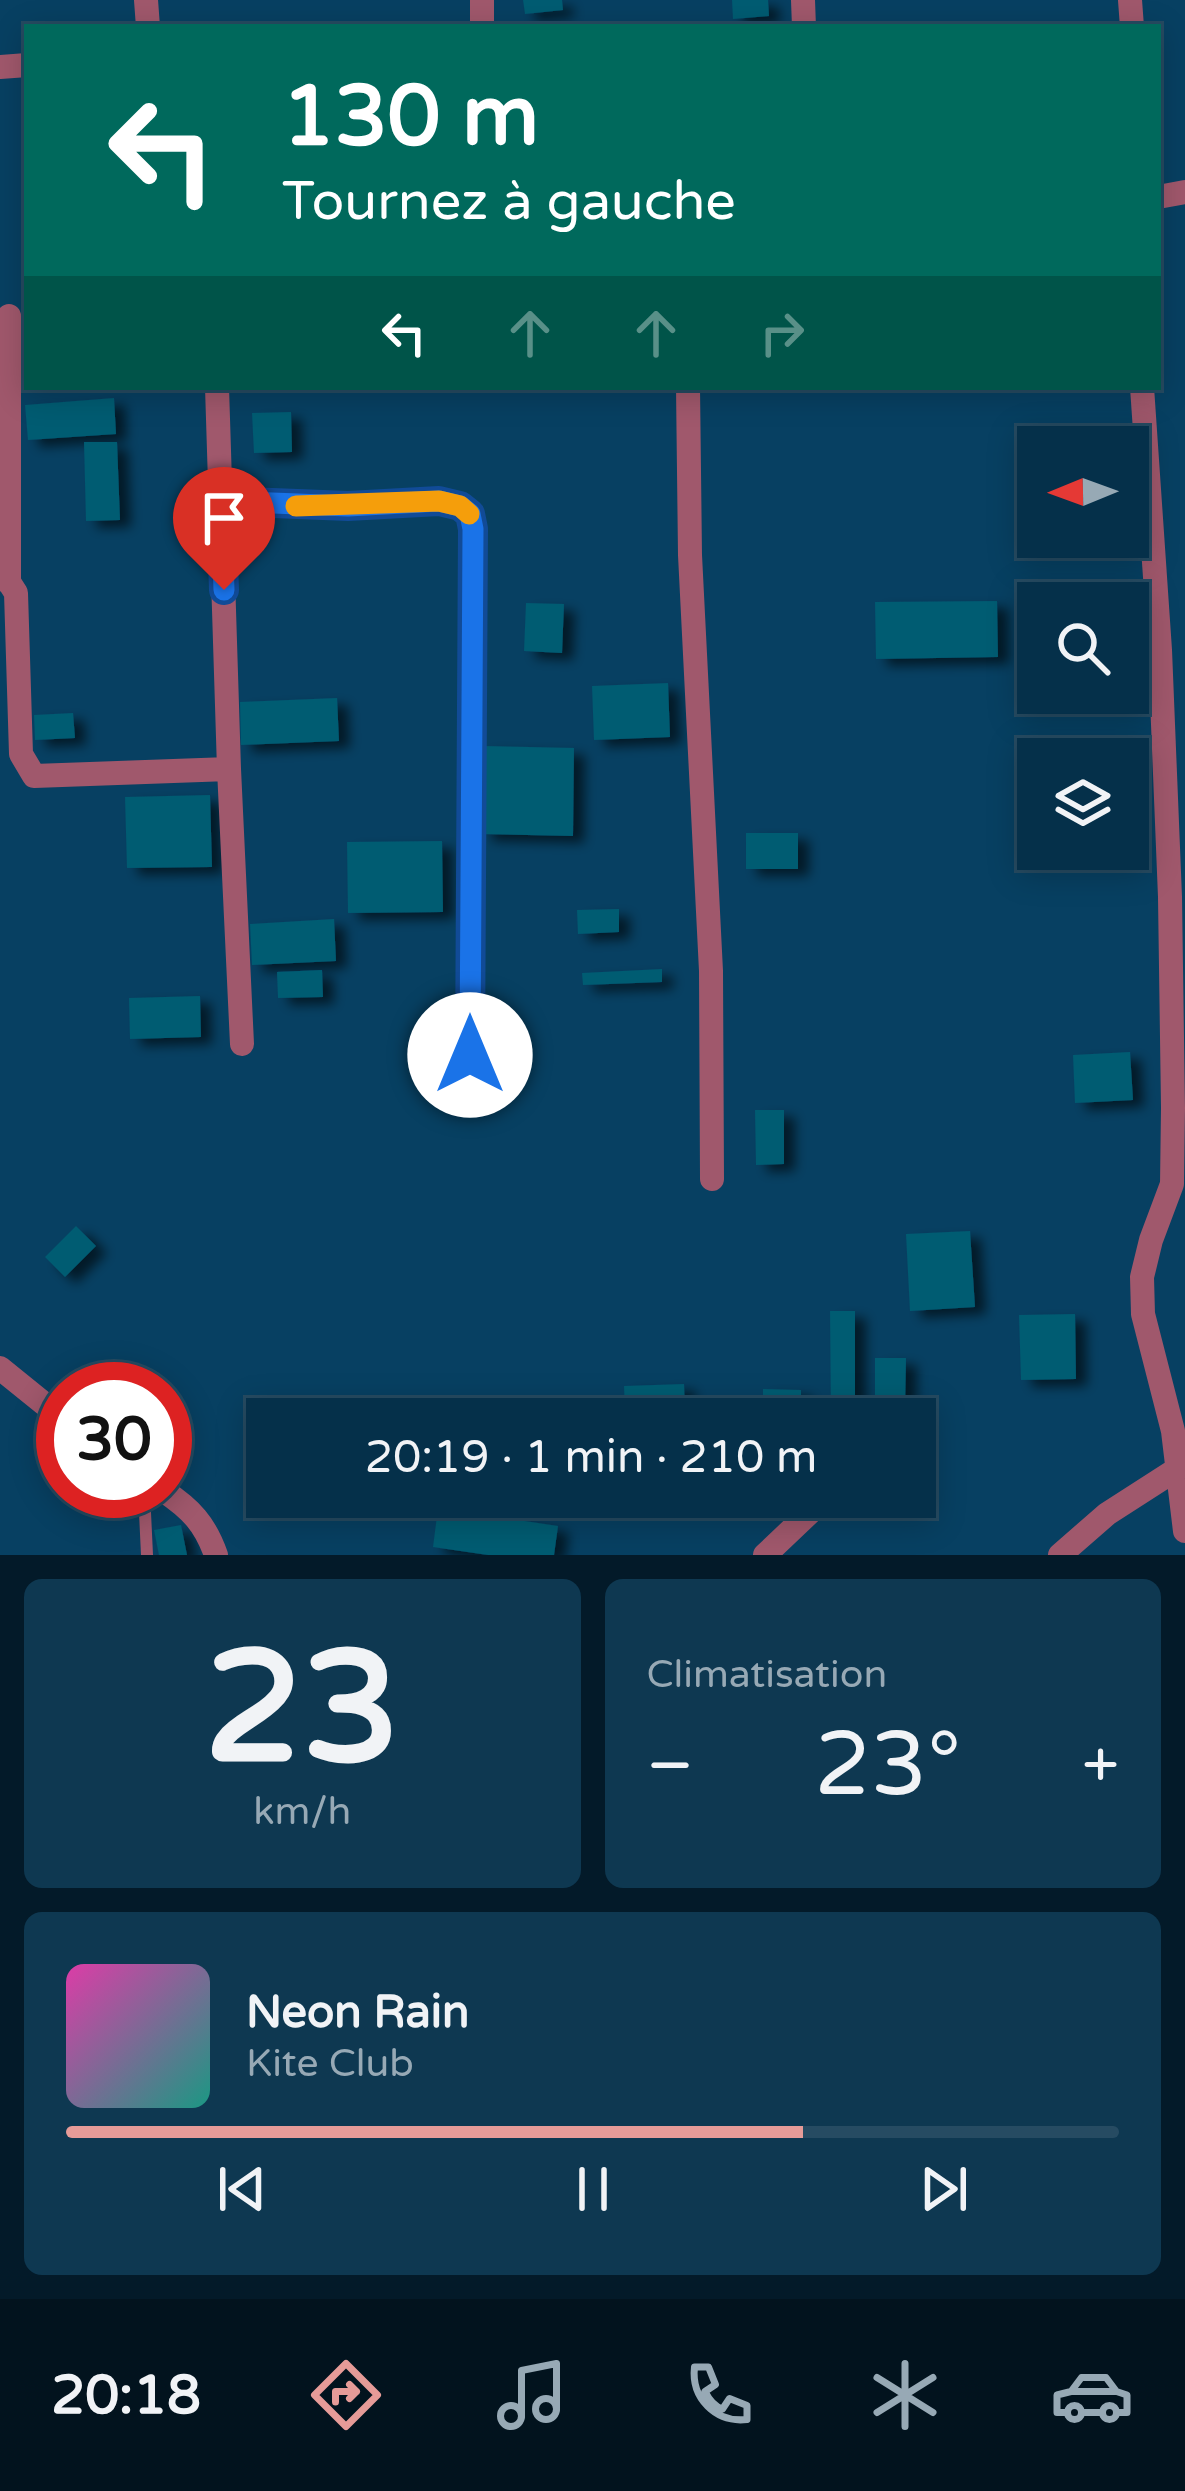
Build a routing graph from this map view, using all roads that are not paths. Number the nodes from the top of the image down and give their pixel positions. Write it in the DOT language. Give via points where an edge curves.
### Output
graph roads {
  1 [pos="12,315"];
  2 [pos="218,390"];
  3 [pos="688,390"];
  4 [pos="1142,390"];
  5 [pos="221,501"];
  6 [pos="5,580"];
  7 [pos="10,754"];
  8 [pos="229,769"];
  9 [pos="242,1044"];
  10 [pos="470,1055"];
  11 [pos="712,1179"];
  12 [pos="0,1368"];
  13 [pos="36,1397"];
  14 [pos="1177,1469"];
  15 [pos="192,1512"];
  16 [pos="146,1518"];
  17 [pos="804,1518"];
  18 [pos="1185,1531"];
  19 [pos="148,1555"];
  20 [pos="216,1555"];
  21 [pos="765,1555"];
  22 [pos="1060,1555"];
  1 -- 6 [label="street"];
  2 -- 5 [label="street"];
  3 -- 11 [label="street"];
  4 -- 14 [label="street" via="1160,650 1173,1108 1172,1184 1142,1295"];
  5 -- 8 [label="street"];
  5 -- 10 [label="street" via="439,501 470,514"];
  6 -- 7 [label="street" via="16,593"];
  7 -- 8 [label="street" via="34,776"];
  8 -- 9 [label="street"];
  12 -- 13 [label="street"];
  14 -- 18 [label="street"];
  14 -- 22 [label="street"];
  15 -- 20 [label="street"];
  16 -- 19 [label="lane"];
  17 -- 21 [label="street"];
}
